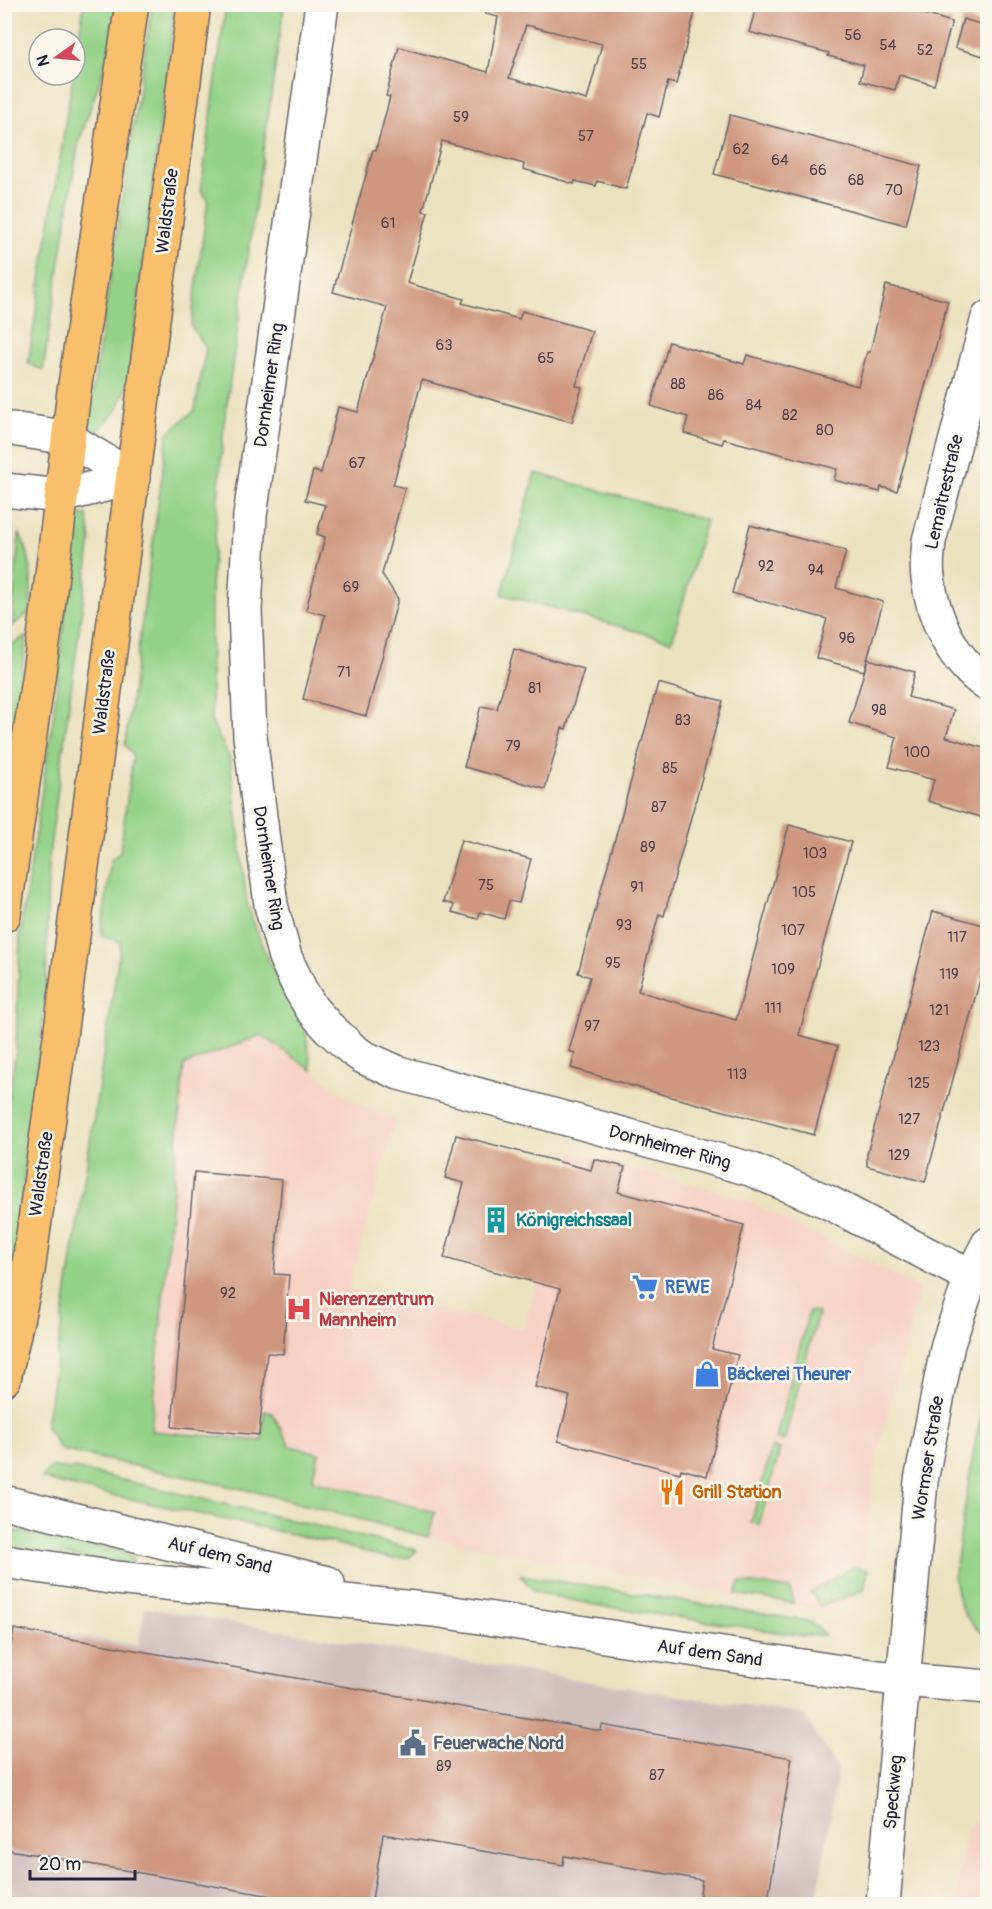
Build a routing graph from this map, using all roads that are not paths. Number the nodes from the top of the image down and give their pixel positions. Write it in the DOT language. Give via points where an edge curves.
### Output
graph roads {
  1 [pos="132,4"];
  2 [pos="194,4"];
  3 [pos="322,4"];
  4 [pos="987,318"];
  5 [pos="4,430"];
  6 [pos="68,438"];
  7 [pos="133,478"];
  8 [pos="4,490"];
  9 [pos="61,496"];
  10 [pos="987,685"];
  11 [pos="4,915"];
  12 [pos="987,1244"];
  13 [pos="971,1277"];
  14 [pos="4,1379"];
  15 [pos="4,1502"];
  16 [pos="4,1561"];
  17 [pos="434,1610"];
  18 [pos="903,1680"];
  19 [pos="987,1687"];
  20 [pos="883,1905"];
  1 -- 6 [label="main road"];
  2 -- 7 [label="main road, Waldstraße"];
  3 -- 13 [label="street, Dornheimer Ring" via="250,516 245,610 250,736 271,905 296,982 312,1010 328,1027 353,1050 381,1066 750,1169 828,1202"];
  4 -- 10 [label="street, Lemaitrestraße" via="929,541 927,576 933,606 948,642"];
  5 -- 6 [label="street"];
  6 -- 7 [label="street"];
  6 -- 9 [label="main road"];
  7 -- 9 [label="street"];
  7 -- 14 [label="main road, Waldstraße" via="28,1271"];
  8 -- 9 [label="street"];
  9 -- 11 [label="main road"];
  12 -- 13 [label="street, Wormser Straße"];
  13 -- 18 [label="street, Wormser Straße" via="948,1344 921,1481"];
  15 -- 17 [label="street, Auf dem Sand"];
  16 -- 17 [label="street, Auf dem Sand" via="116,1578"];
  17 -- 18 [label="street, Auf dem Sand"];
  18 -- 19 [label="street, Auf dem Sand"];
  18 -- 20 [label="street, Speckweg"];
}
